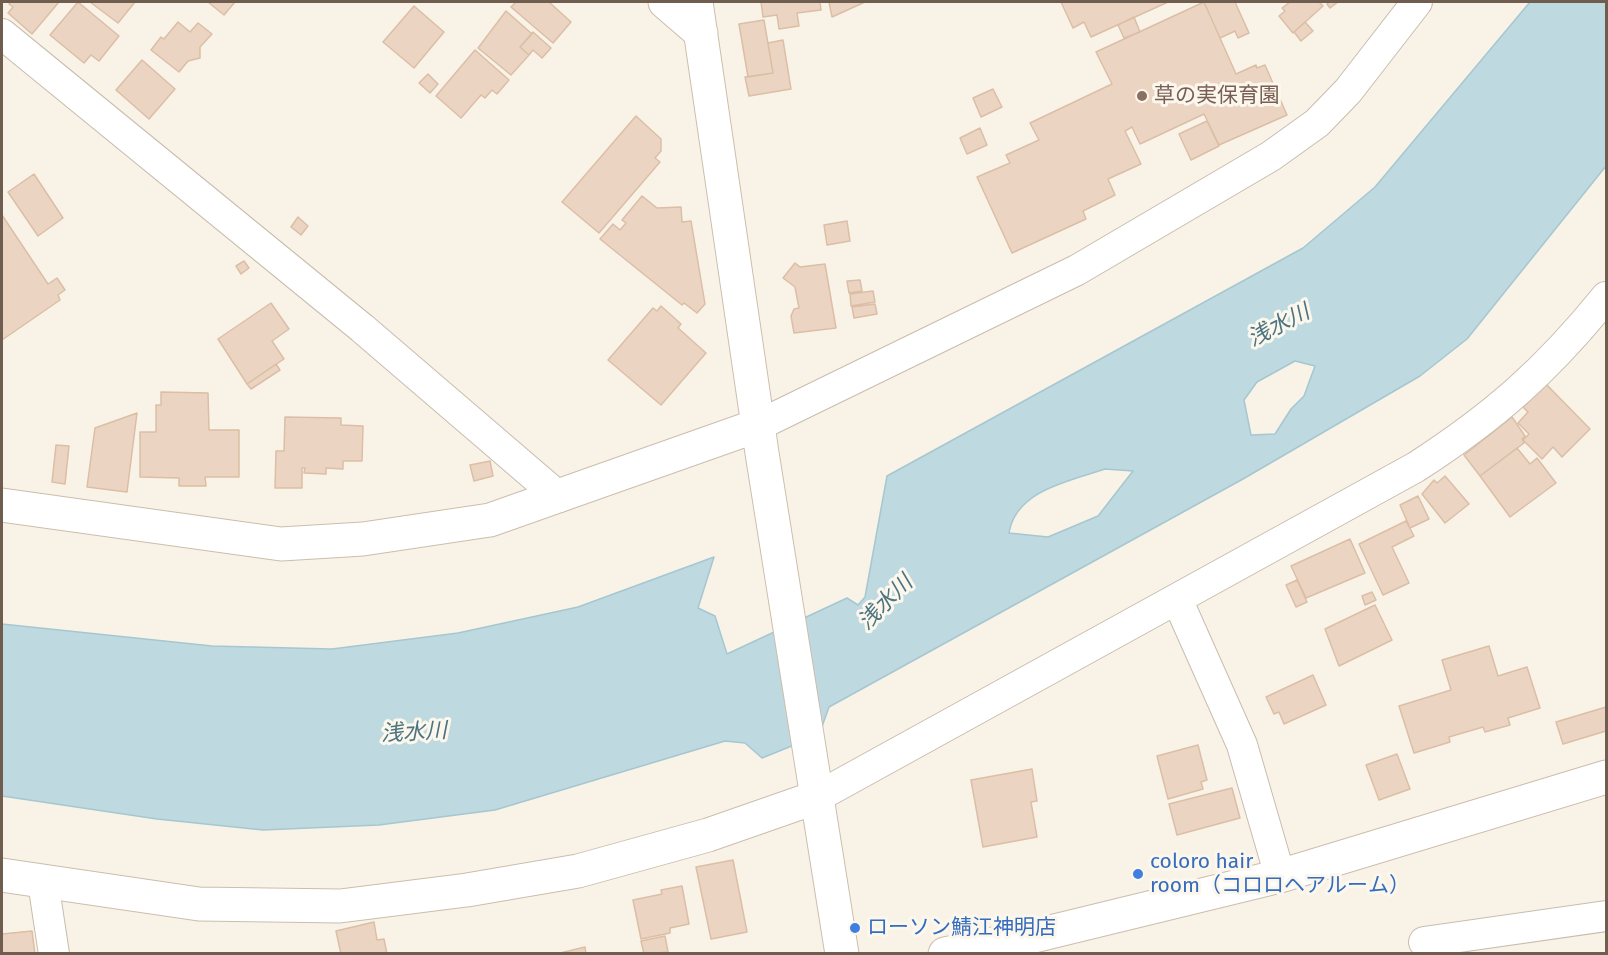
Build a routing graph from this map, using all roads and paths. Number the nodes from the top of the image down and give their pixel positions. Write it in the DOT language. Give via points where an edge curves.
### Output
graph roads {
  1 [pos="664,2"];
  2 [pos="696,2"];
  3 [pos="1417,2"];
  4 [pos="701,33"];
  5 [pos="2,34"];
  6 [pos="1606,297"];
  7 [pos="760,439"];
  8 [pos="559,497"];
  9 [pos="2,505"];
  10 [pos="1177,599"];
  11 [pos="1606,777"];
  12 [pos="817,797"];
  13 [pos="2,875"];
  14 [pos="1280,876"];
  15 [pos="43,882"];
  16 [pos="1606,916"];
  17 [pos="1424,942"];
  18 [pos="1039,944"];
  19 [pos="54,954"];
  20 [pos="842,954"];
  21 [pos="945,954"];
  1 -- 4 [label="street"];
  2 -- 4 [label="street"];
  3 -- 7 [label="street" via="1348,91 1317,123 1271,156 1077,270"];
  4 -- 7 [label="street"];
  5 -- 8 [label="street" via="362,328"];
  6 -- 10 [label="street" via="1569,343 1521,391 1469,433 1416,467"];
  7 -- 8 [label="street"];
  7 -- 12 [label="street"];
  8 -- 9 [label="street" via="490,520 363,539 281,544"];
  10 -- 12 [label="street"];
  10 -- 14 [label="street" via="1242,745"];
  11 -- 14 [label="street"];
  12 -- 15 [label="street" via="708,835 578,871 340,906 199,904"];
  12 -- 20 [label="street"];
  13 -- 15 [label="street"];
  14 -- 18 [label="street"];
  15 -- 19 [label="street"];
  16 -- 17 [label="street"];
  18 -- 21 [label="street"];
}
